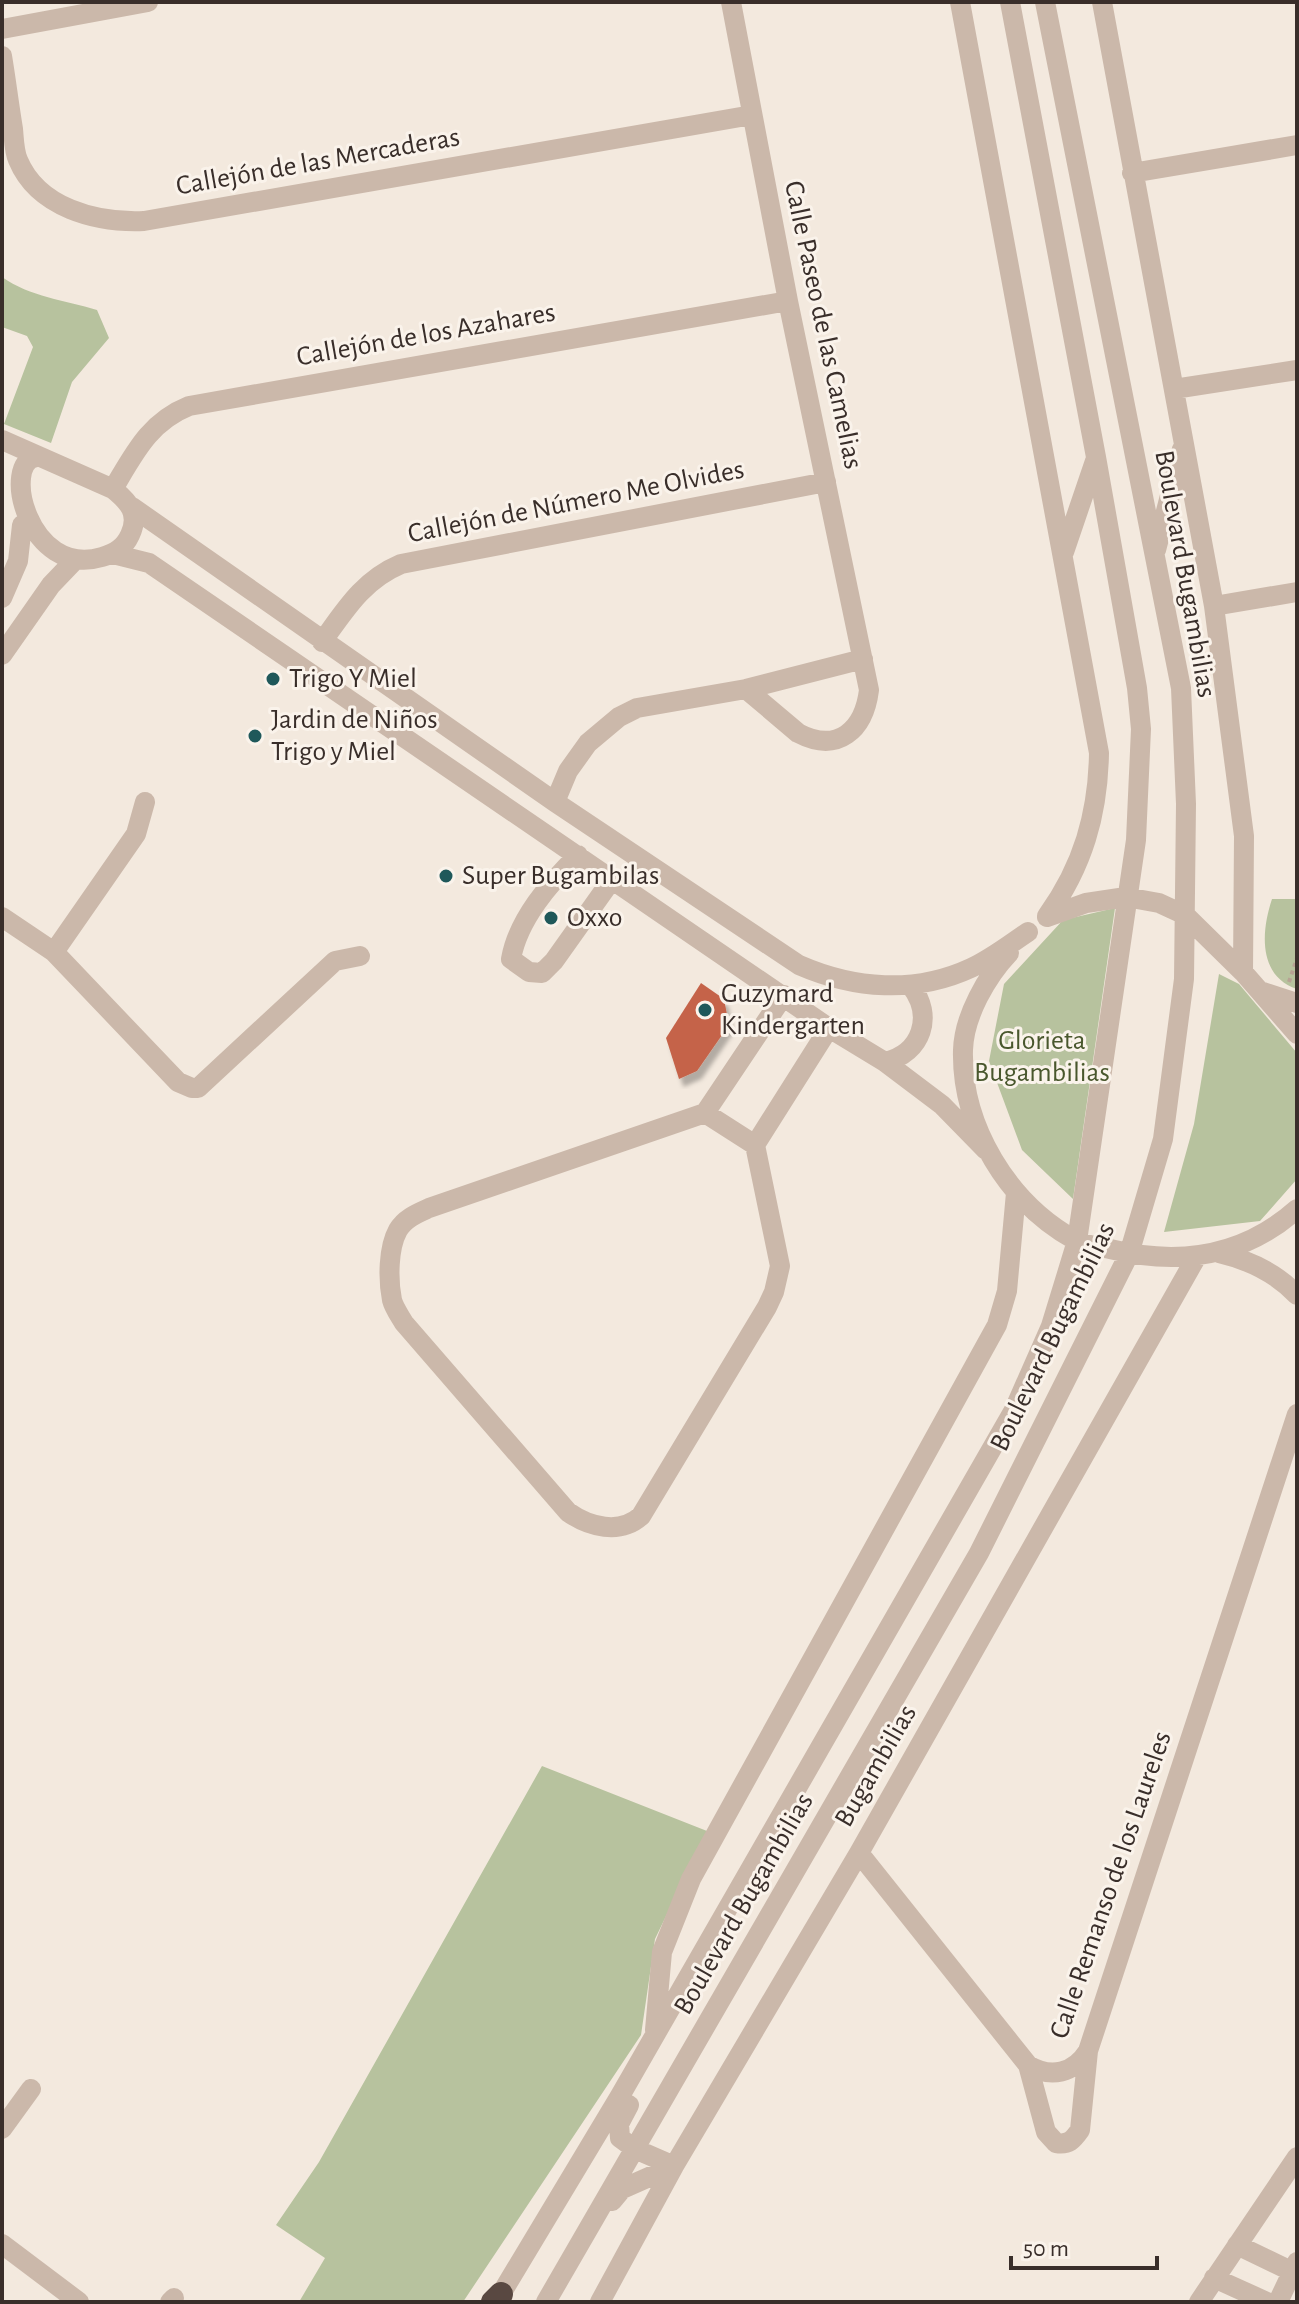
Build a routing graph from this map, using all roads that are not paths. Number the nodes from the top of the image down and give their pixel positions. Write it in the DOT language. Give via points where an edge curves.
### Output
graph roads {
  1 [pos="148,2"];
  2 [pos="731,2"];
  3 [pos="960,2"];
  4 [pos="1010,2"];
  5 [pos="1045,2"];
  6 [pos="1102,2"];
  7 [pos="2,29"];
  8 [pos="2,56"];
  9 [pos="752,115"];
  10 [pos="1297,145"];
  11 [pos="1132,173"];
  12 [pos="788,301"];
  13 [pos="1297,370"];
  14 [pos="1174,389"];
  15 [pos="2,440"];
  16 [pos="1184,443"];
  17 [pos="37,457"];
  18 [pos="1096,457"];
  19 [pos="826,482"];
  20 [pos="113,489"];
  21 [pos="4,492"];
  22 [pos="132,507"];
  23 [pos="22,525"];
  24 [pos="113,554"];
  25 [pos="1155,554"];
  26 [pos="1063,556"];
  27 [pos="74,561"];
  28 [pos="1297,592"];
  29 [pos="2,598"];
  30 [pos="1214,606"];
  31 [pos="322,642"];
  32 [pos="2,655"];
  33 [pos="863,659"];
  34 [pos="746,689"];
  35 [pos="145,802"];
  36 [pos="555,802"];
  37 [pos="578,855"];
  38 [pos="613,878"];
  39 [pos="1126,897"];
  40 [pos="1185,915"];
  41 [pos="1047,916"];
  42 [pos="2,917"];
  43 [pos="1028,932"];
  44 [pos="54,952"];
  45 [pos="360,956"];
  46 [pos="1243,972"];
  47 [pos="911,986"];
  48 [pos="1258,990"];
  49 [pos="784,995"];
  50 [pos="1297,1003"];
  51 [pos="829,1028"];
  52 [pos="1297,1034"];
  53 [pos="885,1062"];
  54 [pos="705,1113"];
  55 [pos="755,1145"];
  56 [pos="986,1150"];
  57 [pos="1016,1193"];
  58 [pos="1297,1209"];
  59 [pos="1077,1241"];
  60 [pos="1219,1253"];
  61 [pos="1129,1254"];
  62 [pos="1197,1256"];
  63 [pos="1297,1295"];
  64 [pos="1297,1414"];
  65 [pos="859,1853"];
  66 [pos="650,2044"];
  67 [pos="1088,2051"];
  68 [pos="1028,2065"];
  69 [pos="31,2089"];
  70 [pos="2,2129"];
  71 [pos="635,2149"];
  72 [pos="1297,2157"];
  73 [pos="674,2166"];
  74 [pos="596,2220"];
  75 [pos="2,2244"];
  76 [pos="1237,2245"];
  77 [pos="1296,2269"];
  78 [pos="1214,2278"];
  79 [pos="497,2299"];
  80 [pos="79,2302"];
  81 [pos="546,2302"];
  82 [pos="600,2302"];
  83 [pos="1199,2302"];
  84 [pos="1267,2302"];
  85 [pos="1278,2302"];
  1 -- 7 [label="street"];
  2 -- 9 [label="street, Calle Paseo de las Camelias"];
  3 -- 26 [label="street"];
  4 -- 18 [label="street, Boulevard Bugambilias"];
  5 -- 25 [label="street, Boulevard Bugambilias"];
  6 -- 11 [label="street, Boulevard Bugambilias"];
  8 -- 9 [label="street, Callejón de las Mercaderas" via="17,158 29,179 70,209 125,222"];
  9 -- 12 [label="street, Calle Paseo de las Camelias"];
  10 -- 11 [label="street"];
  11 -- 14 [label="street, Boulevard Bugambilias"];
  12 -- 19 [label="street, Calle Paseo de las Camelias"];
  12 -- 20 [label="street, Callejón de los Azahares" via="189,406 154,426"];
  13 -- 14 [label="street"];
  14 -- 16 [label="street, Boulevard Bugambilias"];
  15 -- 17 [label="street"];
  16 -- 25 [label="street"];
  16 -- 30 [label="street, Boulevard Bugambilias"];
  17 -- 20 [label="street"];
  17 -- 21 [label="street" via="10,470"];
  18 -- 26 [label="street"];
  18 -- 39 [label="street, Boulevard Bugambilias" via="1141,729 1136,840"];
  19 -- 31 [label="street, Callejón de Número Me Olvides" via="401,564 366,585"];
  19 -- 33 [label="street, Calle Paseo de las Camelias"];
  20 -- 22 [label="street"];
  21 -- 23 [label="street"];
  22 -- 24 [label="street" via="130,536"];
  22 -- 31 [label="street"];
  23 -- 27 [label="street" via="49,552"];
  23 -- 29 [label="street" via="18,561"];
  24 -- 27 [label="street"];
  24 -- 37 [label="street" via="149,563"];
  25 -- 40 [label="street, Boulevard Bugambilias" via="1181,688"];
  26 -- 41 [label="street" via="1099,753 1099,780 1082,856"];
  27 -- 32 [label="street"];
  28 -- 30 [label="street"];
  30 -- 46 [label="street, Boulevard Bugambilias" via="1244,836"];
  31 -- 36 [label="street"];
  33 -- 34 [label="street"];
  33 -- 34 [label="street, Calle Paseo de las Camelias" via="868,700 858,724 839,739 807,738"];
  34 -- 36 [label="street" via="637,708 619,717 577,756"];
  35 -- 44 [label="street" via="136,834"];
  36 -- 47 [label="street" via="799,965 859,982"];
  37 -- 38 [label="street"];
  37 -- 38 [label="street" via="543,893 514,944 511,959 529,972 542,973 554,961"];
  38 -- 49 [label="street"];
  39 -- 40 [label="street"];
  39 -- 41 [label="street"];
  39 -- 59 [label="street, Boulevard Bugambilias"];
  40 -- 46 [label="street"];
  40 -- 61 [label="street, Boulevard Bugambilias" via="1184,979 1163,1139"];
  41 -- 43 [label="street"];
  42 -- 44 [label="street"];
  43 -- 47 [label="street" via="972,968"];
  43 -- 56 [label="street" via="992,971 974,1006 963,1046 969,1100"];
  44 -- 45 [label="street" via="178,1082 192,1088 335,961"];
  46 -- 48 [label="street"];
  47 -- 53 [label="street" via="924,1013 922,1032 911,1049"];
  48 -- 50 [label="street"];
  48 -- 52 [label="street"];
  49 -- 51 [label="street"];
  49 -- 54 [label="street"];
  51 -- 53 [label="street"];
  51 -- 55 [label="street"];
  53 -- 56 [label="street" via="942,1105"];
  54 -- 55 [label="street"];
  54 -- 55 [label="street" via="420,1212 398,1229 392,1247 393,1303 404,1323 580,1521 621,1527 641,1516 774,1292 780,1266"];
  56 -- 57 [label="street"];
  57 -- 59 [label="street"];
  57 -- 66 [label="street, Boulevard Bugambilias" via="1007,1291 997,1325 691,1879 662,1952"];
  58 -- 60 [label="street" via="1254,1240"];
  59 -- 61 [label="street"];
  59 -- 66 [label="street, Boulevard Bugambilias" via="1051,1326 1014,1410"];
  60 -- 62 [label="street"];
  60 -- 63 [label="street" via="1268,1271"];
  61 -- 62 [label="street"];
  61 -- 71 [label="street, Boulevard Bugambilias" via="979,1553"];
  62 -- 65 [label="street, Bugambilias"];
  64 -- 67 [label="street, Calle Remanso de los Laureles"];
  65 -- 68 [label="street, Calle Remanso de los Laureles"];
  65 -- 73 [label="street, Bugambilias"];
  66 -- 71 [label="street" via="618,2129 620,2138"];
  66 -- 79 [label="street, Boulevard Bugambilias"];
  67 -- 68 [label="street, Calle Remanso de los Laureles" via="1064,2072 1045,2073"];
  67 -- 68 [label="street" via="1080,2130 1065,2144 1046,2132"];
  69 -- 70 [label="street"];
  71 -- 73 [label="street"];
  71 -- 74 [label="street, Boulevard Bugambilias"];
  72 -- 76 [label="street"];
  73 -- 74 [label="street" via="622,2189"];
  73 -- 82 [label="street, Bugambilias"];
  74 -- 81 [label="street, Boulevard Bugambilias"];
  75 -- 80 [label="street"];
  76 -- 77 [label="street"];
  76 -- 78 [label="street"];
  77 -- 85 [label="street"];
  78 -- 83 [label="street"];
  78 -- 84 [label="street"];
}
